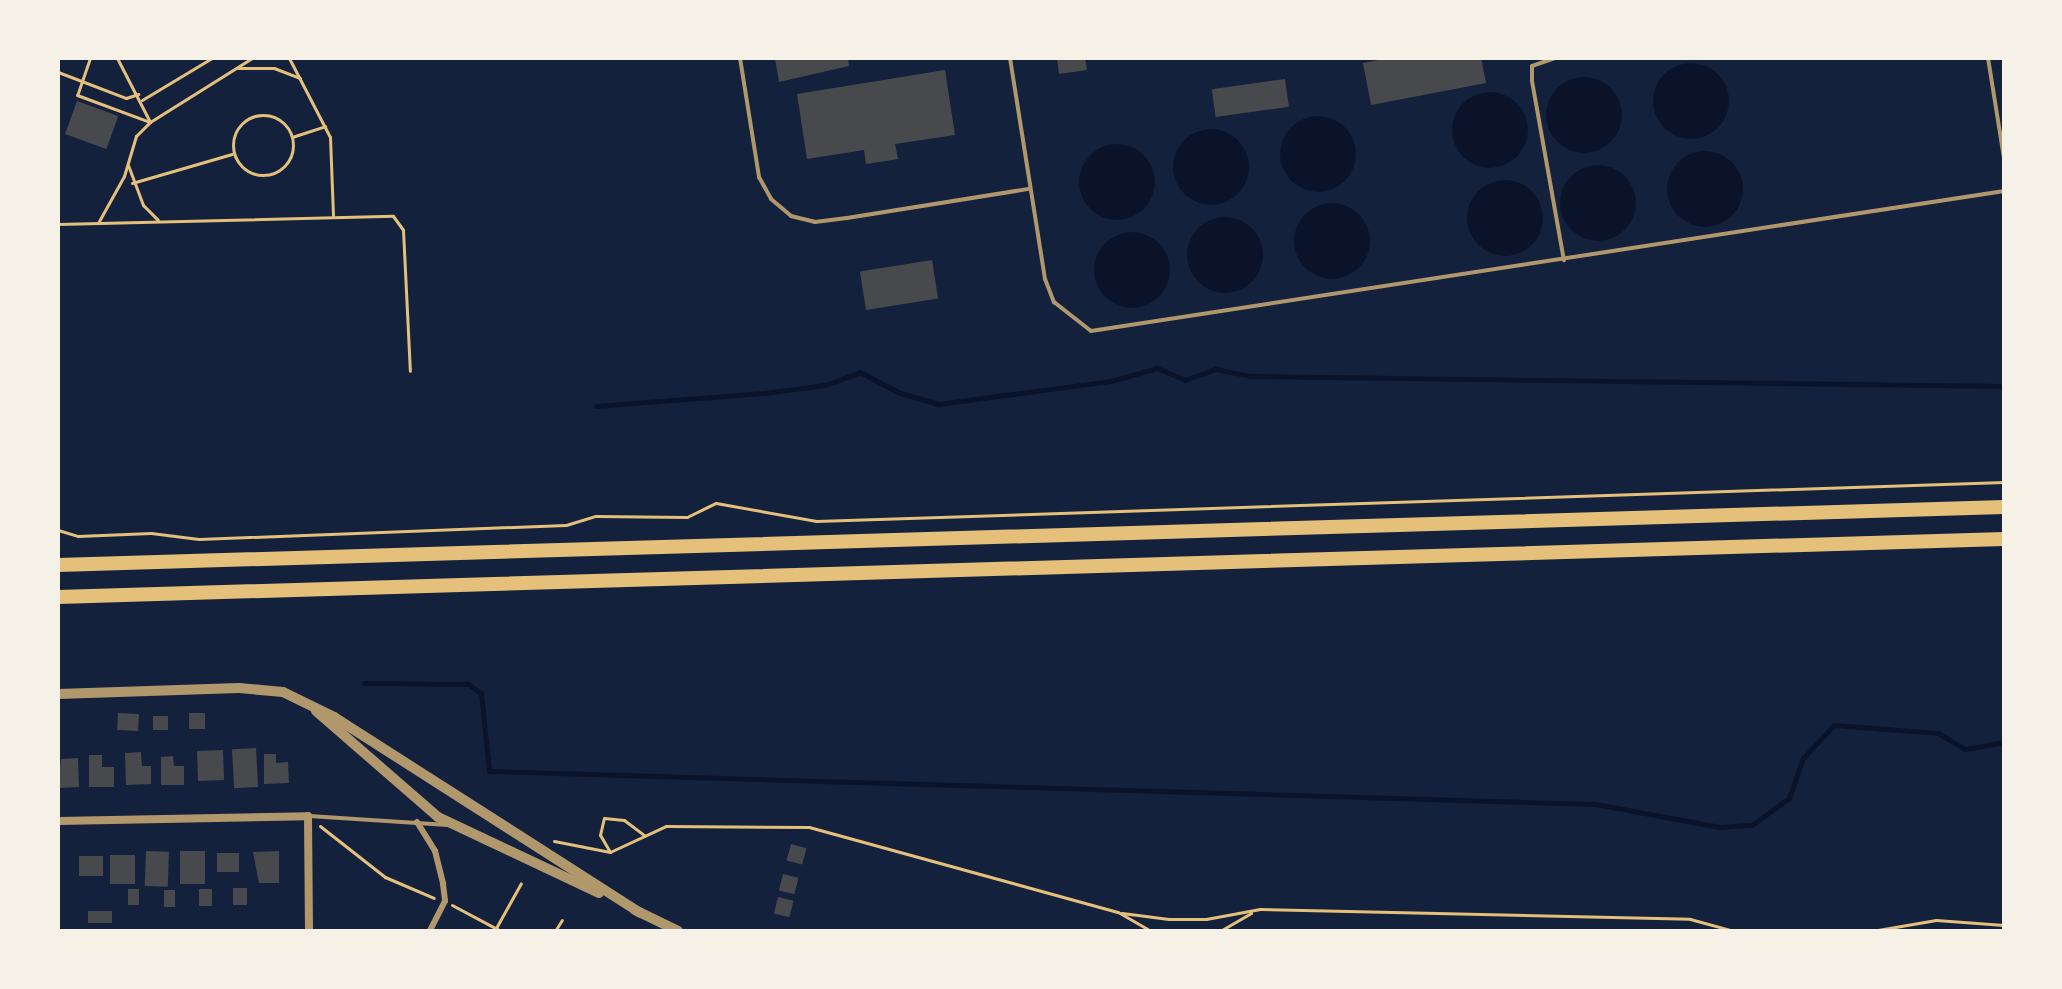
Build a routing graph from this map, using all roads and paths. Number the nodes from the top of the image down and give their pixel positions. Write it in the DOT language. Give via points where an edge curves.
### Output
graph roads {
  1 [pos="90,58"];
  2 [pos="117,58"];
  3 [pos="212,58"];
  4 [pos="252,58"];
  5 [pos="289,58"];
  6 [pos="740,58"];
  7 [pos="1010,58"];
  8 [pos="1555,58"];
  9 [pos="1988,58"];
  10 [pos="234,68"];
  11 [pos="58,72"];
  12 [pos="300,78"];
  13 [pos="82,81"];
  14 [pos="138,94"];
  15 [pos="142,100"];
  16 [pos="150,122"];
  17 [pos="325,126"];
  18 [pos="292,137"];
  19 [pos="233,154"];
  20 [pos="2004,158"];
  21 [pos="128,162"];
  22 [pos="132,183"];
  23 [pos="1030,189"];
  24 [pos="2004,191"];
  25 [pos="333,215"];
  26 [pos="158,220"];
  27 [pos="98,223"];
  28 [pos="58,224"];
  29 [pos="1564,260"];
  30 [pos="410,371"];
  31 [pos="2004,482"];
  32 [pos="2004,507"];
  33 [pos="58,530"];
  34 [pos="2004,539"];
  35 [pos="58,565"];
  36 [pos="58,597"];
  37 [pos="58,694"];
  38 [pos="305,701"];
  39 [pos="308,816"];
  40 [pos="58,821"];
  41 [pos="417,822"];
  42 [pos="454,826"];
  43 [pos="645,836"];
  44 [pos="548,845"];
  45 [pos="610,852"];
  46 [pos="521,883"];
  47 [pos="445,901"];
  48 [pos="1260,909"];
  49 [pos="1118,912"];
  50 [pos="641,913"];
  51 [pos="562,920"];
  52 [pos="2004,925"];
  53 [pos="499,930"];
  54 [pos="1735,930"];
  55 [pos="309,931"];
  56 [pos="430,931"];
  57 [pos="555,931"];
  58 [pos="678,931"];
  59 [pos="1151,931"];
  60 [pos="1220,931"];
  61 [pos="1872,931"];
  1 -- 13 [label="path"];
  2 -- 14 [label="path"];
  3 -- 15 [label="path"];
  4 -- 10 [label="path"];
  5 -- 12 [label="path"];
  6 -- 23 [label="lane" via="759,177 771,199 791,216 815,222"];
  7 -- 23 [label="lane"];
  8 -- 29 [label="lane" via="1532,66 1532,81"];
  9 -- 20 [label="lane"];
  10 -- 12 [label="path" via="265,67"];
  10 -- 16 [label="path"];
  11 -- 13 [label="path"];
  12 -- 17 [label="path"];
  13 -- 14 [label="path" via="126,98"];
  13 -- 16 [label="path" via="77,95"];
  14 -- 15 [label="path"];
  15 -- 16 [label="path"];
  16 -- 21 [label="path" via="136,136"];
  17 -- 18 [label="path"];
  17 -- 25 [label="path"];
  18 -- 19 [label="path" via="284,167 266,176 245,170"];
  18 -- 19 [label="path" via="273,117 254,116 234,135"];
  19 -- 22 [label="path"];
  21 -- 22 [label="path"];
  21 -- 27 [label="path"];
  22 -- 26 [label="path"];
  23 -- 29 [label="lane" via="1045,279 1054,302 1091,331"];
  24 -- 29 [label="lane"];
  25 -- 26 [label="path"];
  25 -- 30 [label="path" via="380,213 393,216 403,230"];
  26 -- 27 [label="path"];
  27 -- 28 [label="path"];
  31 -- 33 [label="path" via="816,521 716,503 687,517 596,516 566,525 199,539 151,533 91,537"];
  32 -- 35 [label="highway"];
  34 -- 36 [label="highway"];
  37 -- 38 [label="street" via="257,688"];
  38 -- 42 [label="street" via="405,793"];
  38 -- 50 [label="street"];
  39 -- 40 [label="street"];
  39 -- 41 [label="lane"];
  39 -- 47 [label="path" via="385,877"];
  39 -- 55 [label="street"];
  41 -- 42 [label="lane"];
  41 -- 47 [label="street" via="441,870"];
  42 -- 50 [label="street"];
  43 -- 45 [label="path"];
  43 -- 45 [label="path" via="624,820 604,818 600,835"];
  43 -- 49 [label="path" via="666,826 809,827"];
  44 -- 45 [label="path" via="553,841"];
  46 -- 53 [label="path"];
  47 -- 53 [label="path"];
  47 -- 56 [label="street"];
  48 -- 49 [label="path" via="1206,919"];
  48 -- 54 [label="path" via="1690,919"];
  48 -- 60 [label="path"];
  49 -- 59 [label="path"];
  50 -- 58 [label="street"];
  51 -- 57 [label="path"];
  52 -- 61 [label="path" via="1936,920"];
}
